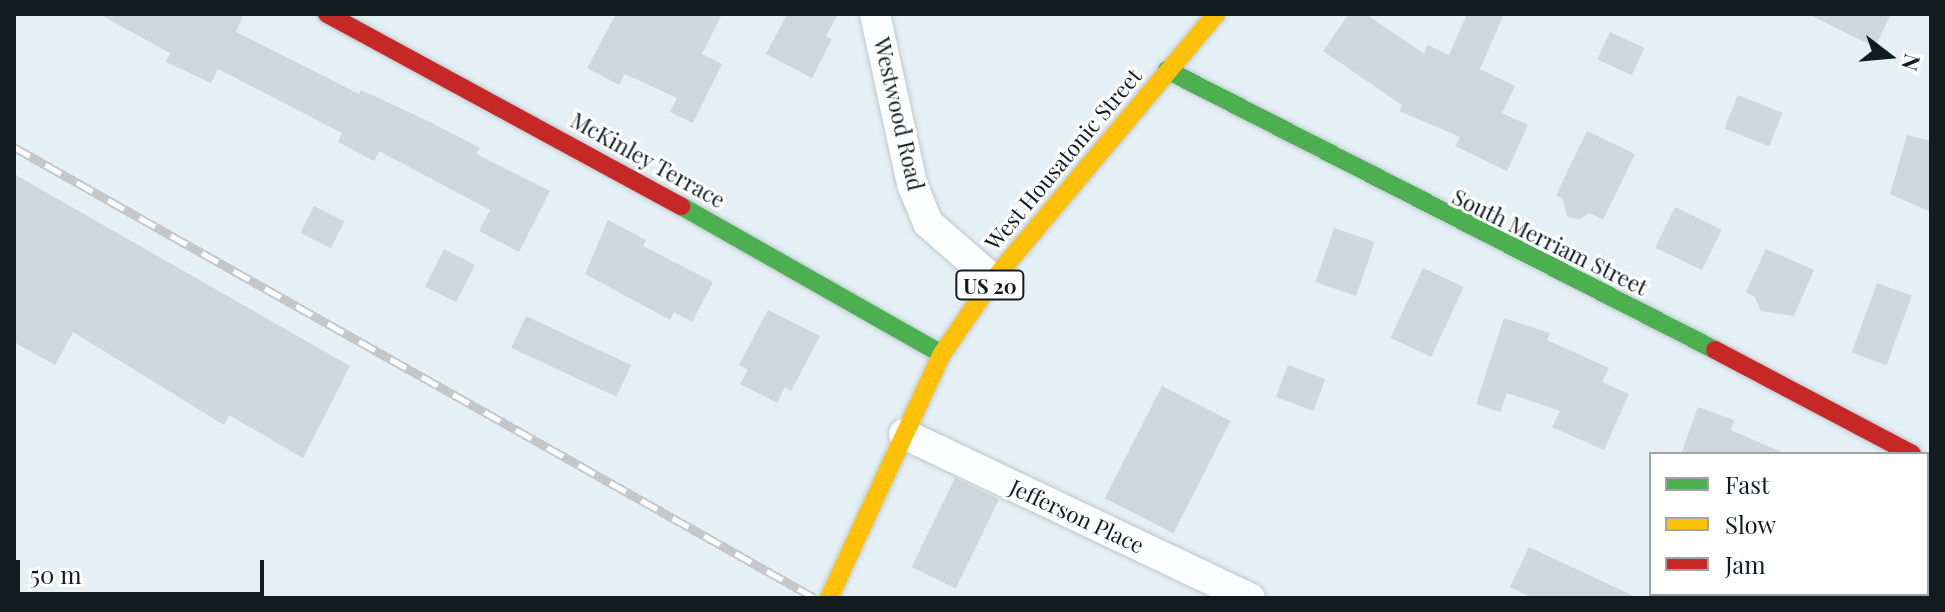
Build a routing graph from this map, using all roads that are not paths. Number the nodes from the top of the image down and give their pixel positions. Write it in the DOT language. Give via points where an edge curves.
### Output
graph roads {
  1 [pos="327,14"];
  2 [pos="875,14"];
  3 [pos="1216,14"];
  4 [pos="1167,70"];
  5 [pos="993,280"];
  6 [pos="942,354"];
  7 [pos="904,434"];
  8 [pos="1908,452"];
  9 [pos="829,598"];
  10 [pos="1250,598"];
  1 -- 6 [label="main road, McKinley Terrace" via="779,259"];
  2 -- 5 [label="street, Westwood Road" via="912,184 928,223"];
  3 -- 4 [label="main road, West Housatonic Street / US 20"];
  4 -- 5 [label="main road, West Housatonic Street / US 20"];
  4 -- 8 [label="main road, South Merriam Street"];
  5 -- 6 [label="main road, West Housatonic Street / US 20"];
  6 -- 7 [label="main road, West Housatonic Street / US 20"];
  7 -- 9 [label="main road, West Housatonic Street / US 20"];
  7 -- 10 [label="street, Jefferson Place"];
}
